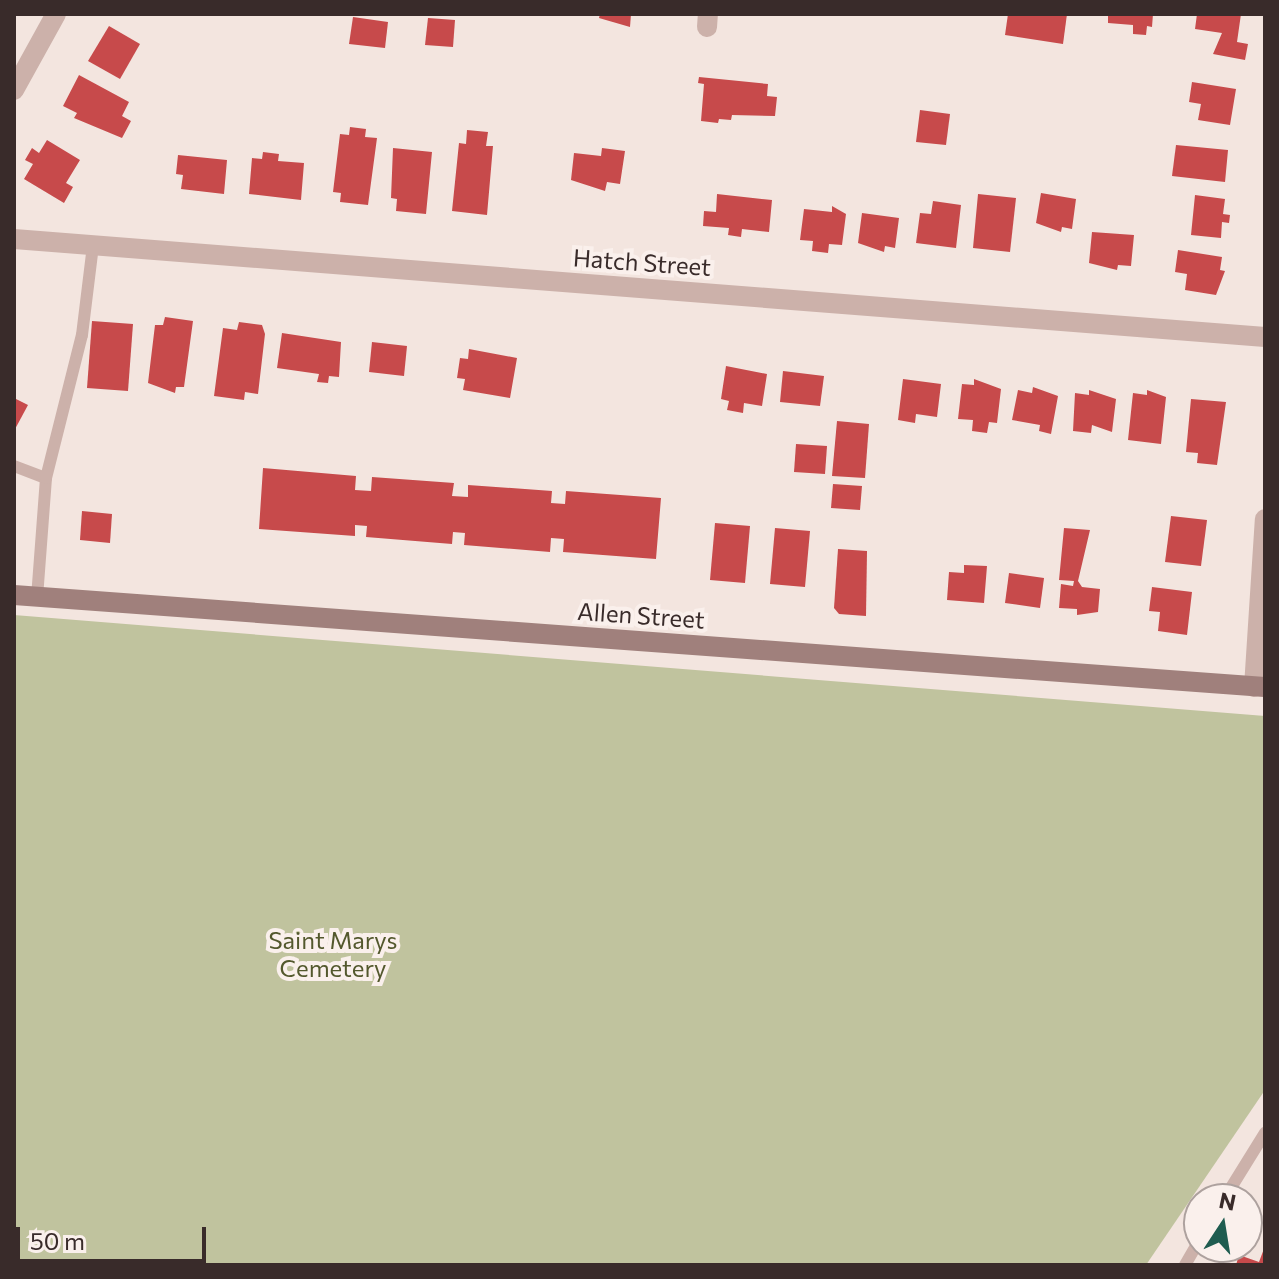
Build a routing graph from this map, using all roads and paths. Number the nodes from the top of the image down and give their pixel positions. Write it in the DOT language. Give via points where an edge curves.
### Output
graph roads {
  1 [pos="56,14"];
  2 [pos="14,90"];
  3 [pos="14,239"];
  4 [pos="93,245"];
  5 [pos="1265,337"];
  6 [pos="14,466"];
  7 [pos="46,478"];
  8 [pos="1265,519"];
  9 [pos="14,595"];
  10 [pos="37,597"];
  11 [pos="1260,687"];
  12 [pos="1265,1133"];
  13 [pos="1234,1183"];
  1 -- 2 [label="street"];
  3 -- 4 [label="street, Hatch Street"];
  4 -- 5 [label="street, Hatch Street"];
  4 -- 7 [label="lane" via="82,335"];
  6 -- 7 [label="lane"];
  7 -- 10 [label="lane"];
  8 -- 11 [label="street"];
  9 -- 10 [label="main road, Allen Street"];
  10 -- 11 [label="main road, Allen Street"];
  12 -- 13 [label="lane"];
}
